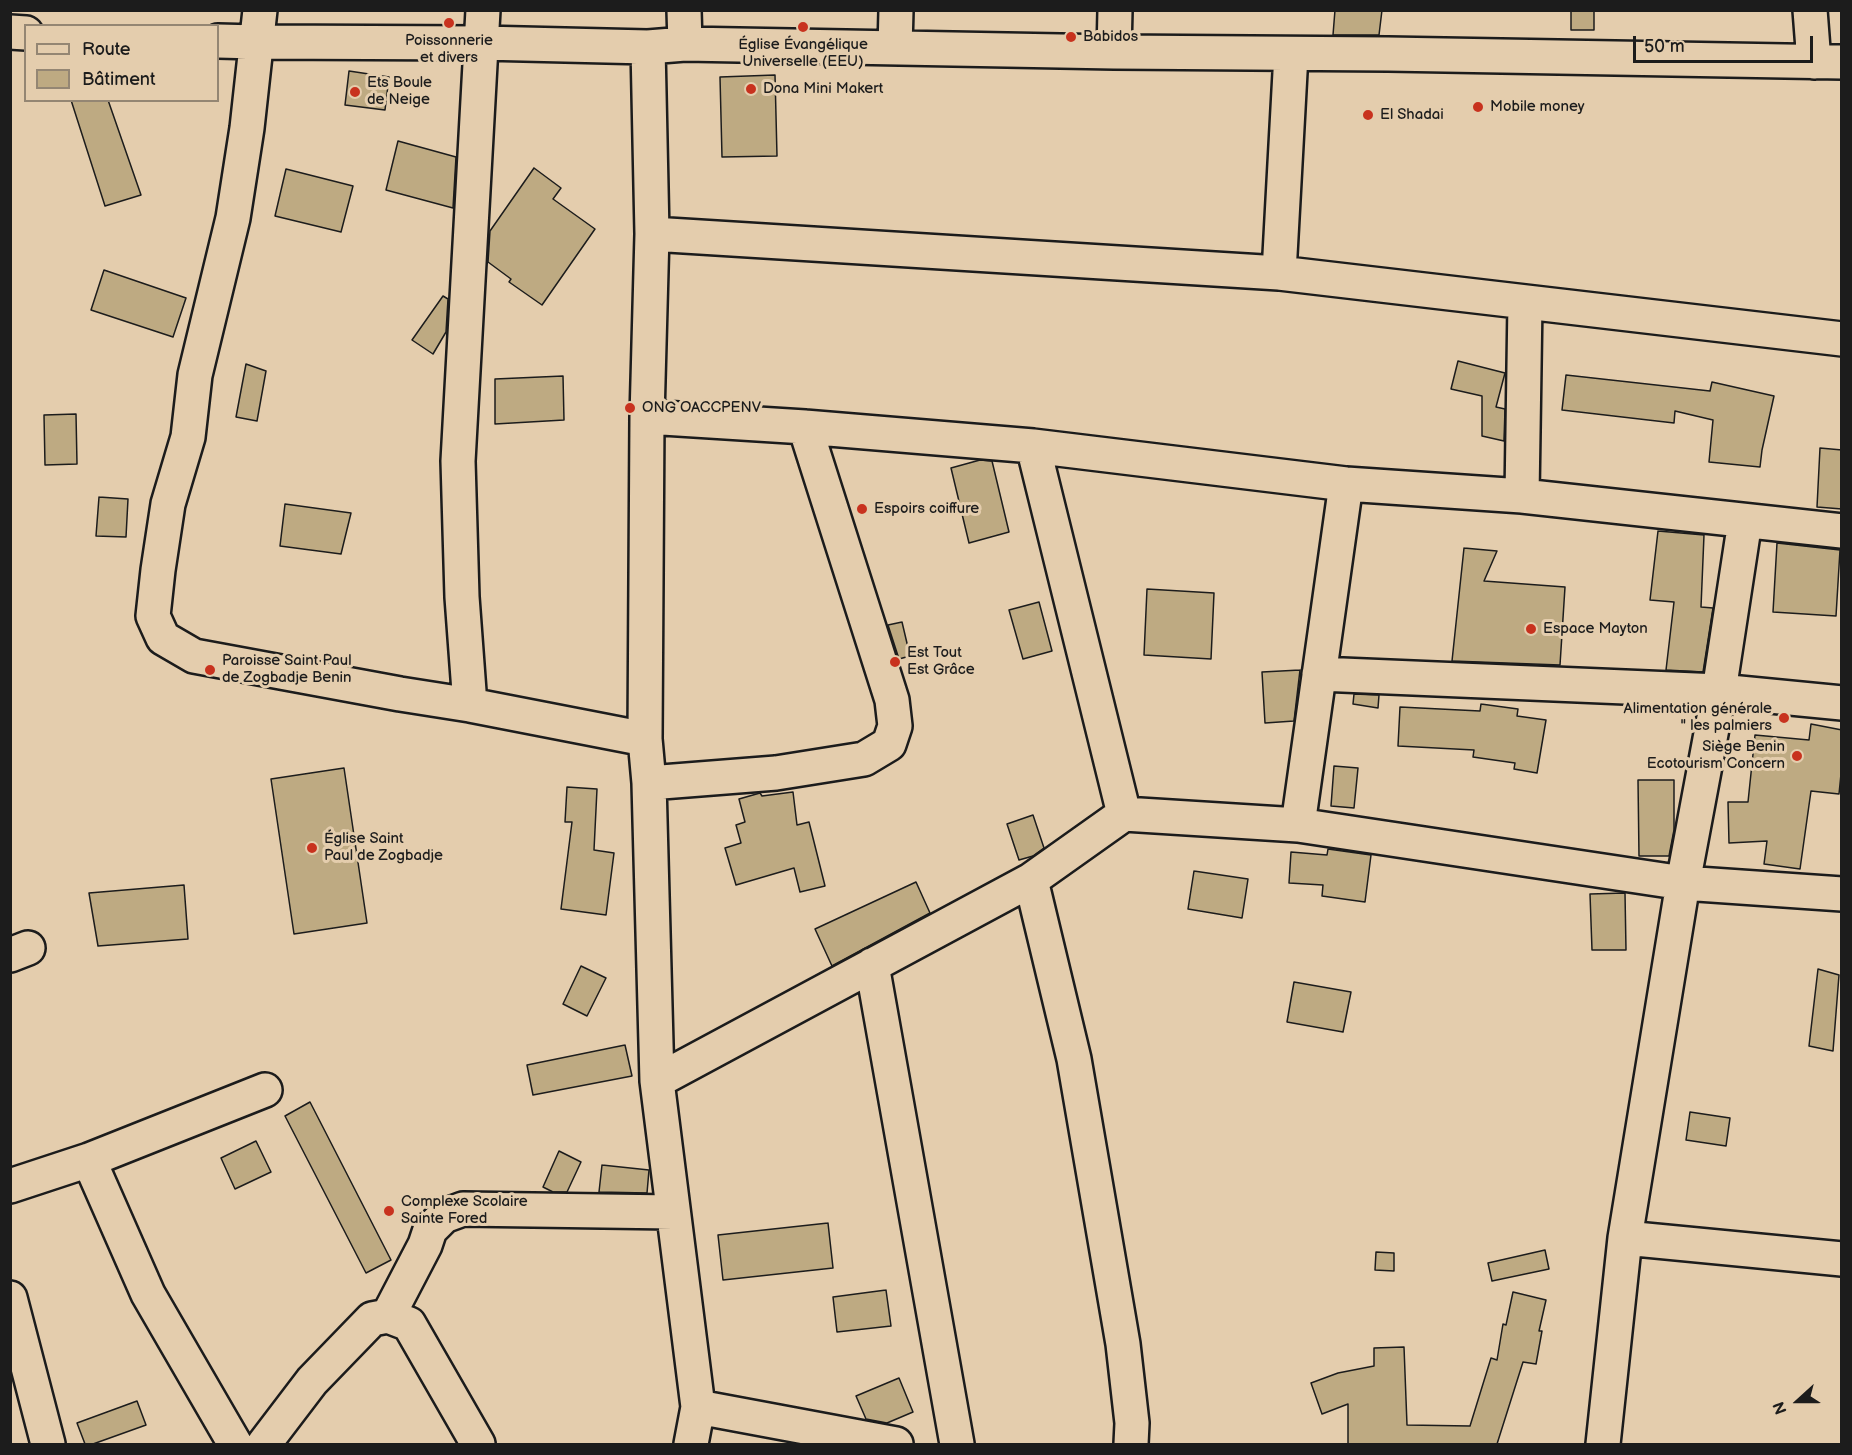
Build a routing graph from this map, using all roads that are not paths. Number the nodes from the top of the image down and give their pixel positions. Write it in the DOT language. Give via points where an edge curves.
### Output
graph roads {
  1 [pos="483,10"];
  2 [pos="684,10"];
  3 [pos="896,10"];
  4 [pos="1115,10"];
  5 [pos="1810,10"];
  6 [pos="258,26"];
  7 [pos="219,41"];
  8 [pos="482,43"];
  9 [pos="685,44"];
  10 [pos="648,47"];
  11 [pos="895,48"];
  12 [pos="1114,52"];
  13 [pos="1291,54"];
  14 [pos="1828,62"];
  15 [pos="652,234"];
  16 [pos="1279,273"];
  17 [pos="1526,302"];
  18 [pos="1842,339"];
  19 [pos="647,417"];
  20 [pos="806,427"];
  21 [pos="1033,446"];
  22 [pos="1346,484"];
  23 [pos="1522,496"];
  24 [pos="1745,521"];
  25 [pos="1842,531"];
  26 [pos="1319,674"];
  27 [pos="1719,691"];
  28 [pos="1842,703"];
  29 [pos="470,705"];
  30 [pos="645,739"];
  31 [pos="650,783"];
  32 [pos="1124,814"];
  33 [pos="1298,825"];
  34 [pos="1031,880"];
  35 [pos="1683,882"];
  36 [pos="1842,894"];
  37 [pos="872,965"];
  38 [pos="657,1081"];
  39 [pos="265,1090"];
  40 [pos="89,1160"];
  41 [pos="10,1186"];
  42 [pos="673,1212"];
  43 [pos="1625,1238"];
  44 [pos="1842,1259"];
  45 [pos="10,1298"];
  46 [pos="388,1316"];
  47 [pos="698,1407"];
  48 [pos="48,1444"];
  49 [pos="235,1444"];
  50 [pos="264,1444"];
  51 [pos="478,1444"];
  52 [pos="691,1444"];
  53 [pos="896,1444"];
  54 [pos="957,1444"];
  55 [pos="1131,1444"];
  56 [pos="1603,1444"];
  1 -- 8 [label="street"];
  2 -- 9 [label="street"];
  3 -- 11 [label="street"];
  4 -- 12 [label="street"];
  5 -- 14 [label="street"];
  6 -- 7 [label="street"];
  6 -- 8 [label="street"];
  6 -- 29 [label="street" via="233,218 195,375 188,437 168,504 153,616 163,638 194,656"];
  8 -- 10 [label="street"];
  8 -- 29 [label="street" via="458,461"];
  9 -- 10 [label="street"];
  9 -- 11 [label="street"];
  10 -- 15 [label="street"];
  11 -- 12 [label="street"];
  12 -- 13 [label="street"];
  13 -- 14 [label="street"];
  13 -- 16 [label="street"];
  15 -- 16 [label="street"];
  15 -- 19 [label="street"];
  16 -- 17 [label="street"];
  17 -- 18 [label="street"];
  17 -- 23 [label="street"];
  19 -- 20 [label="street"];
  19 -- 30 [label="street"];
  20 -- 21 [label="street"];
  20 -- 31 [label="street" via="892,700 895,726 889,744 853,761 776,773"];
  21 -- 22 [label="street"];
  21 -- 32 [label="street"];
  22 -- 23 [label="street"];
  22 -- 26 [label="street"];
  23 -- 24 [label="street"];
  24 -- 25 [label="street"];
  24 -- 27 [label="street"];
  26 -- 27 [label="street"];
  26 -- 33 [label="street"];
  27 -- 28 [label="street"];
  27 -- 35 [label="street"];
  29 -- 30 [label="street"];
  30 -- 31 [label="street"];
  31 -- 38 [label="street"];
  32 -- 33 [label="street"];
  32 -- 34 [label="street"];
  33 -- 35 [label="street"];
  34 -- 37 [label="street"];
  34 -- 55 [label="street" via="1074,1059 1123,1344"];
  35 -- 36 [label="street"];
  35 -- 43 [label="street"];
  37 -- 38 [label="street"];
  37 -- 54 [label="street"];
  38 -- 42 [label="street"];
  39 -- 40 [label="street"];
  40 -- 41 [label="street"];
  40 -- 49 [label="street" via="148,1294"];
  42 -- 46 [label="street" via="463,1209 444,1216 430,1230"];
  42 -- 47 [label="street"];
  43 -- 44 [label="street"];
  43 -- 56 [label="street"];
  45 -- 48 [label="street"];
  46 -- 50 [label="street" via="372,1319 357,1334 312,1381"];
  46 -- 51 [label="street" via="408,1324"];
  47 -- 52 [label="street"];
  47 -- 53 [label="street"];
}
